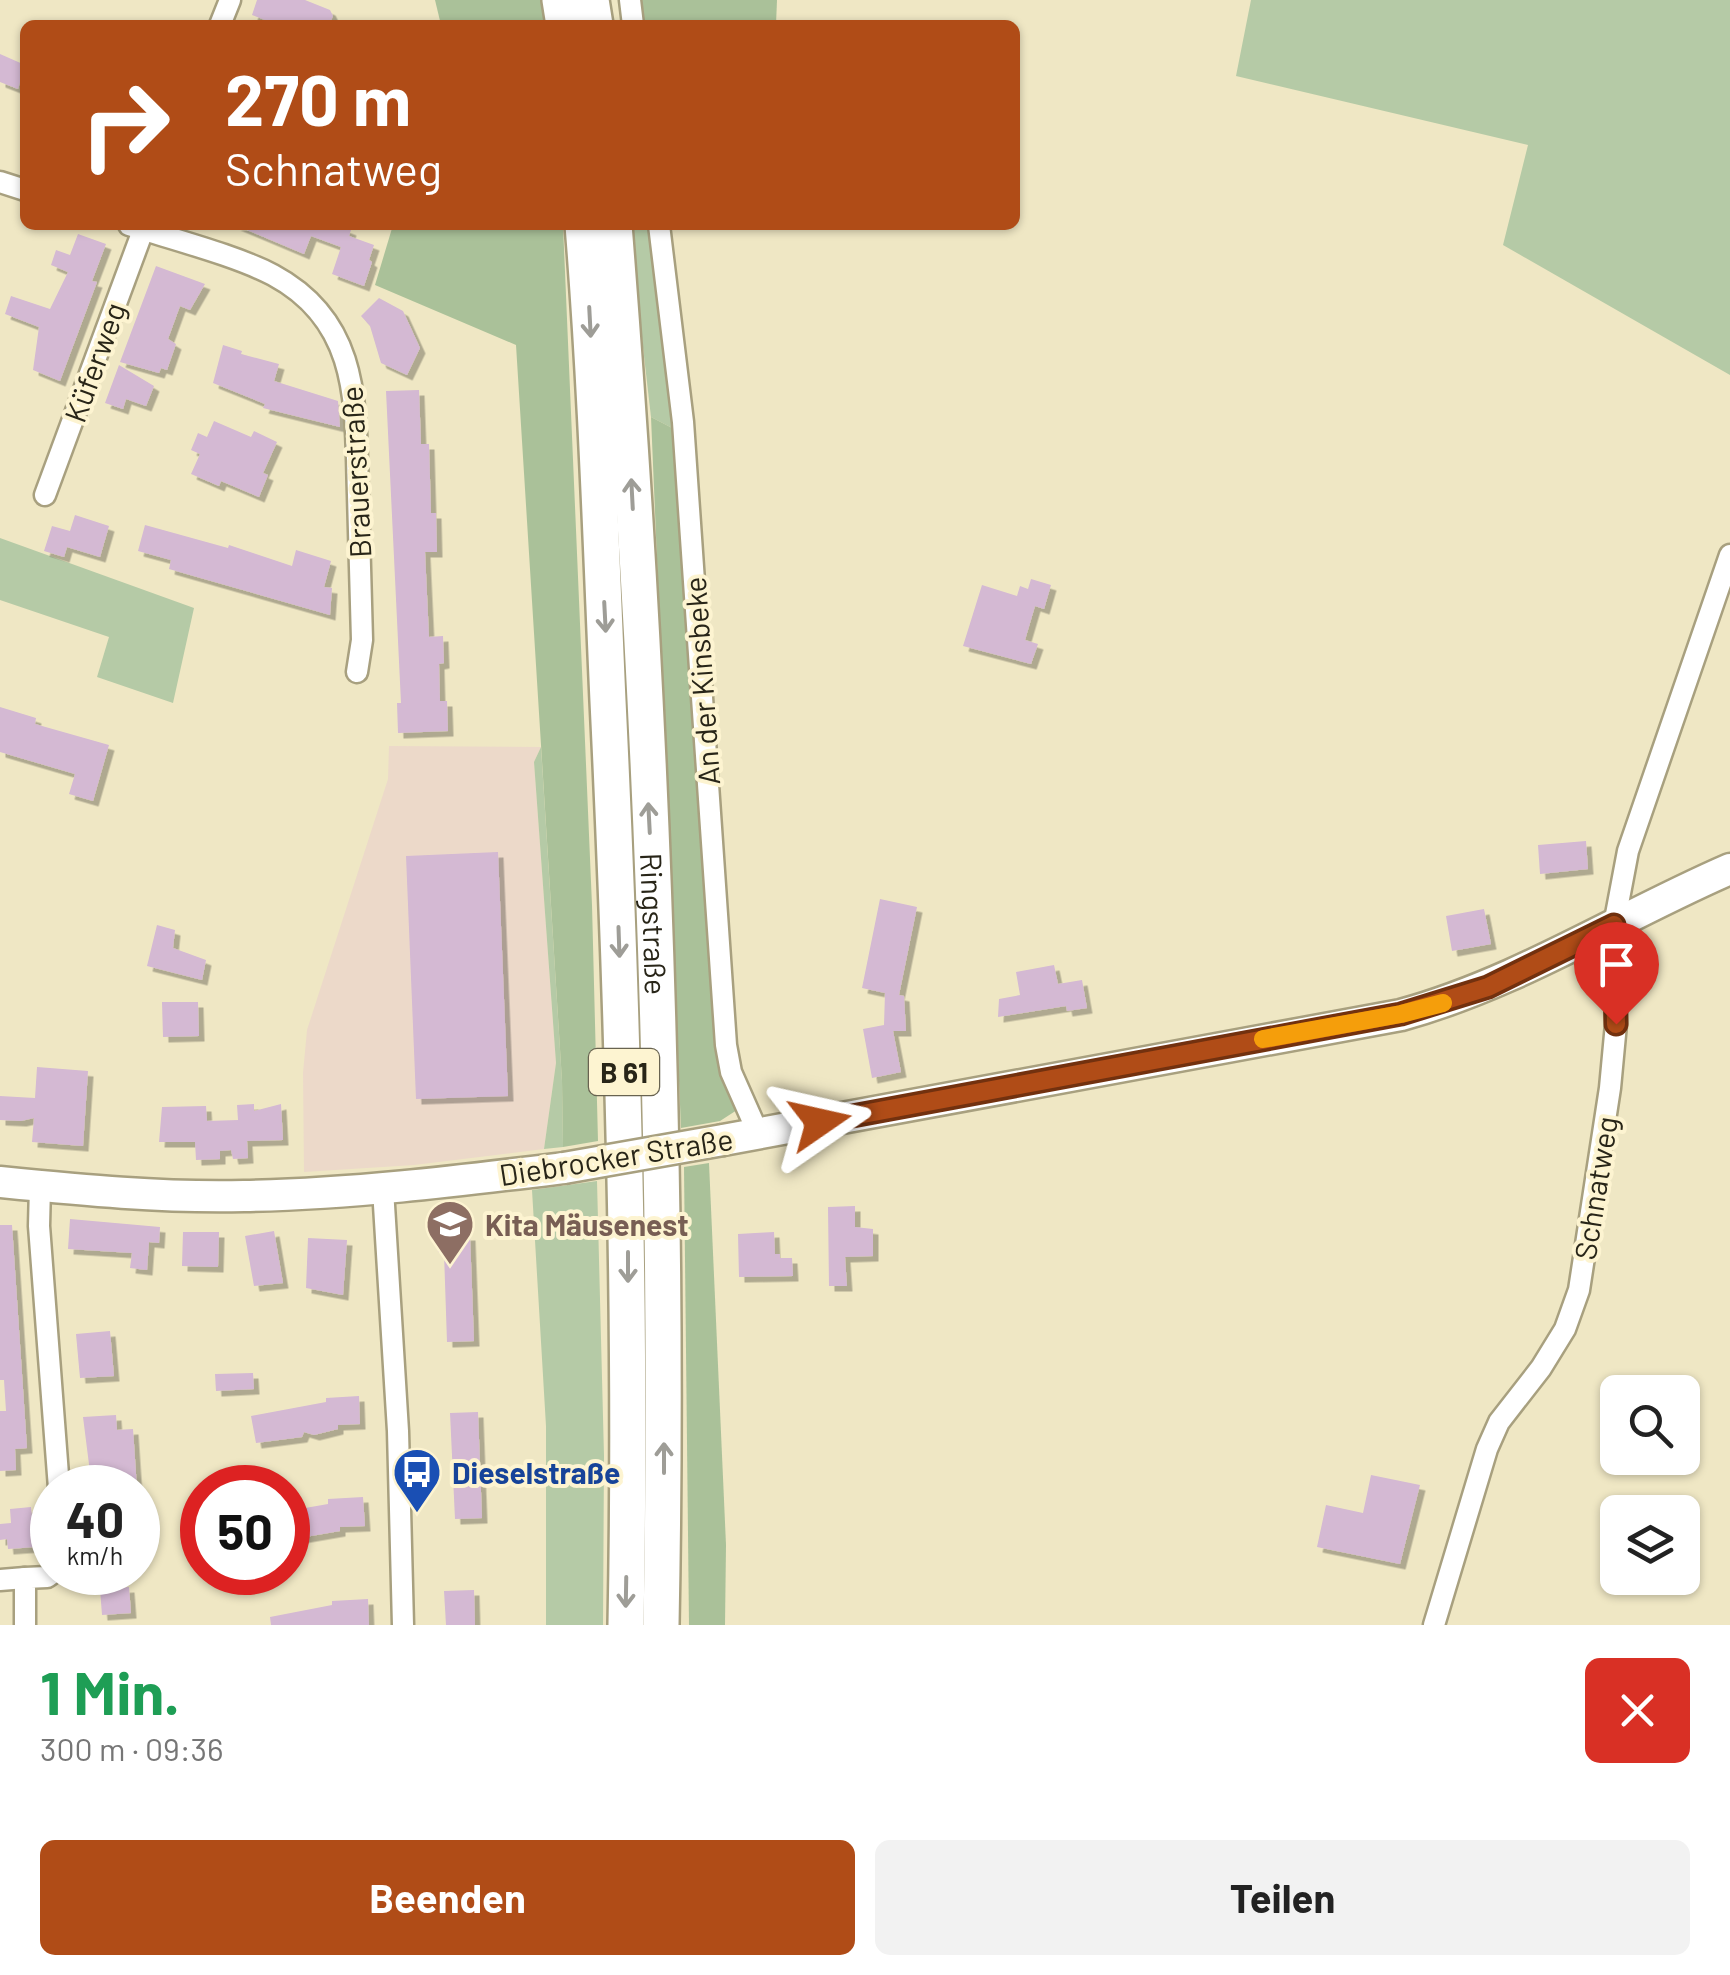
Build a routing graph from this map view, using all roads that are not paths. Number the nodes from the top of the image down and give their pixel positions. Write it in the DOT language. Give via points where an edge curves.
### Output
graph roads {
  1 [pos="138,230"];
  2 [pos="147,230"];
  3 [pos="583,230"];
  4 [pos="614,230"];
  5 [pos="659,230"];
  6 [pos="45,495"];
  7 [pos="1730,555"];
  8 [pos="357,672"];
  9 [pos="1730,869"];
  10 [pos="1614,925"];
  11 [pos="758,1133"];
  12 [pos="0,1182"];
  13 [pos="40,1186"];
  14 [pos="382,1189"];
  15 [pos="58,1465"];
  16 [pos="26,1578"];
  17 [pos="30,1578"];
  18 [pos="0,1580"];
  19 [pos="25,1625"];
  20 [pos="403,1625"];
  21 [pos="626,1625"];
  22 [pos="661,1625"];
  23 [pos="1434,1625"];
  1 -- 6 [label="street, Küferweg"];
  2 -- 8 [label="street, Brauerstraße" via="272,275 325,317 339,341 355,398 362,640"];
  3 -- 21 [label="highway, Ringstraße / B 61, one-way" via="624,1051"];
  22 -- 4 [label="highway, Ringstraße / B 61, one-way" via="658,1042"];
  5 -- 11 [label="street, An der Kinsbeke" via="683,422 726,1045"];
  7 -- 10 [label="street, Schnatweg" via="1628,851"];
  9 -- 10 [label="main road, Diebrocker Straße"];
  10 -- 11 [label="main road, Diebrocker Straße" via="1488,987 1401,1014"];
  10 -- 23 [label="street, Schnatweg" via="1616,1024 1579,1290 1565,1329 1487,1449"];
  11 -- 14 [label="main road, Diebrocker Straße, bridge" via="564,1168"];
  12 -- 13 [label="main road, Diebrocker Straße"];
  13 -- 14 [label="main road, Diebrocker Straße" via="240,1196"];
  13 -- 15 [label="street"];
  14 -- 20 [label="street"];
  16 -- 17 [label="street"];
  16 -- 18 [label="street"];
  16 -- 19 [label="street"];
}
